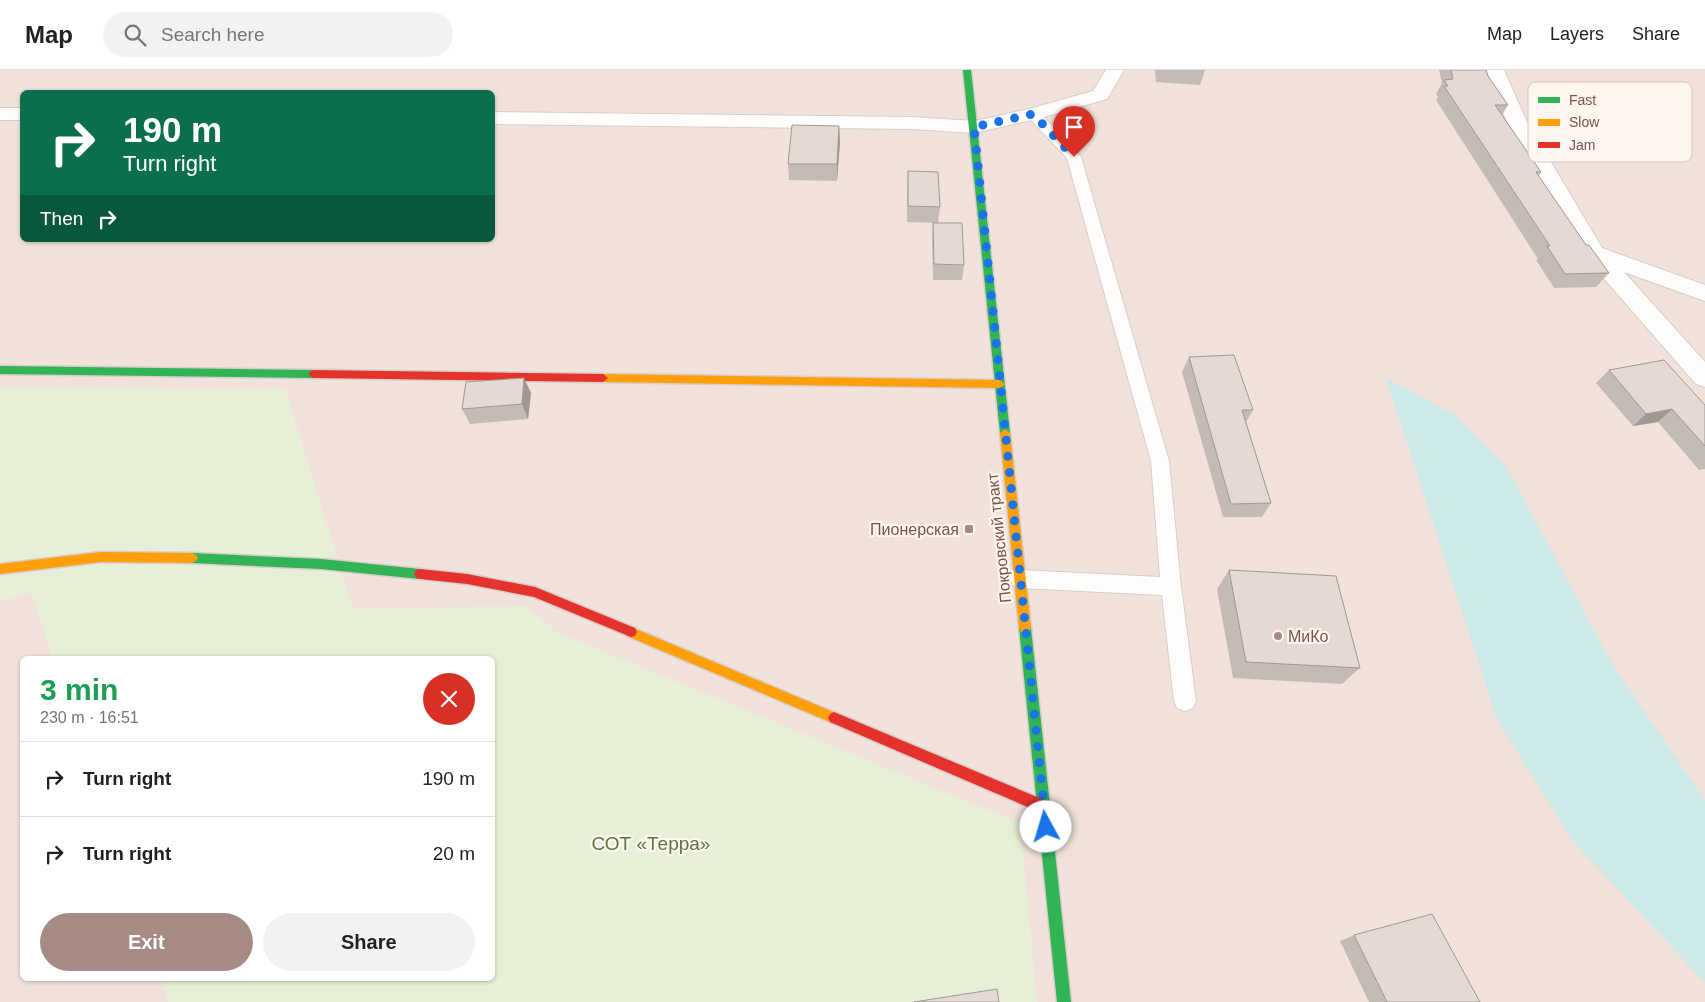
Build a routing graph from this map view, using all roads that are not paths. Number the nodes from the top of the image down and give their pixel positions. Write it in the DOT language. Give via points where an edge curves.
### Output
graph roads {
  1 [pos="968,70"];
  2 [pos="1114,70"];
  3 [pos="1495,70"];
  4 [pos="0,114"];
  5 [pos="20,114"];
  6 [pos="1033,114"];
  7 [pos="495,118"];
  8 [pos="974,127"];
  9 [pos="1528,141"];
  10 [pos="1541,162"];
  11 [pos="1594,253"];
  12 [pos="1705,293"];
  13 [pos="0,370"];
  14 [pos="1705,378"];
  15 [pos="1000,384"];
  16 [pos="0,570"];
  17 [pos="1020,580"];
  18 [pos="1171,587"];
  19 [pos="1185,701"];
  20 [pos="1044,807"];
  21 [pos="1064,1002"];
  1 -- 8 [label="street, Покровский тракт"];
  2 -- 6 [label="street" via="1100,95"];
  3 -- 9 [label="street"];
  4 -- 5 [label="street"];
  6 -- 8 [label="street"];
  6 -- 18 [label="lane" via="1074,157 1082,184 1160,461"];
  7 -- 8 [label="street" via="912,123"];
  8 -- 15 [label="street, Покровский тракт"];
  10 -- 11 [label="street"];
  11 -- 12 [label="street"];
  11 -- 14 [label="street"];
  13 -- 15 [label="street"];
  15 -- 17 [label="street, Покровский тракт"];
  16 -- 20 [label="street" via="101,557 208,558 321,564 467,579 535,592"];
  17 -- 18 [label="lane"];
  17 -- 20 [label="street, Покровский тракт"];
  18 -- 19 [label="lane"];
  20 -- 21 [label="street, Покровский тракт"];
}
